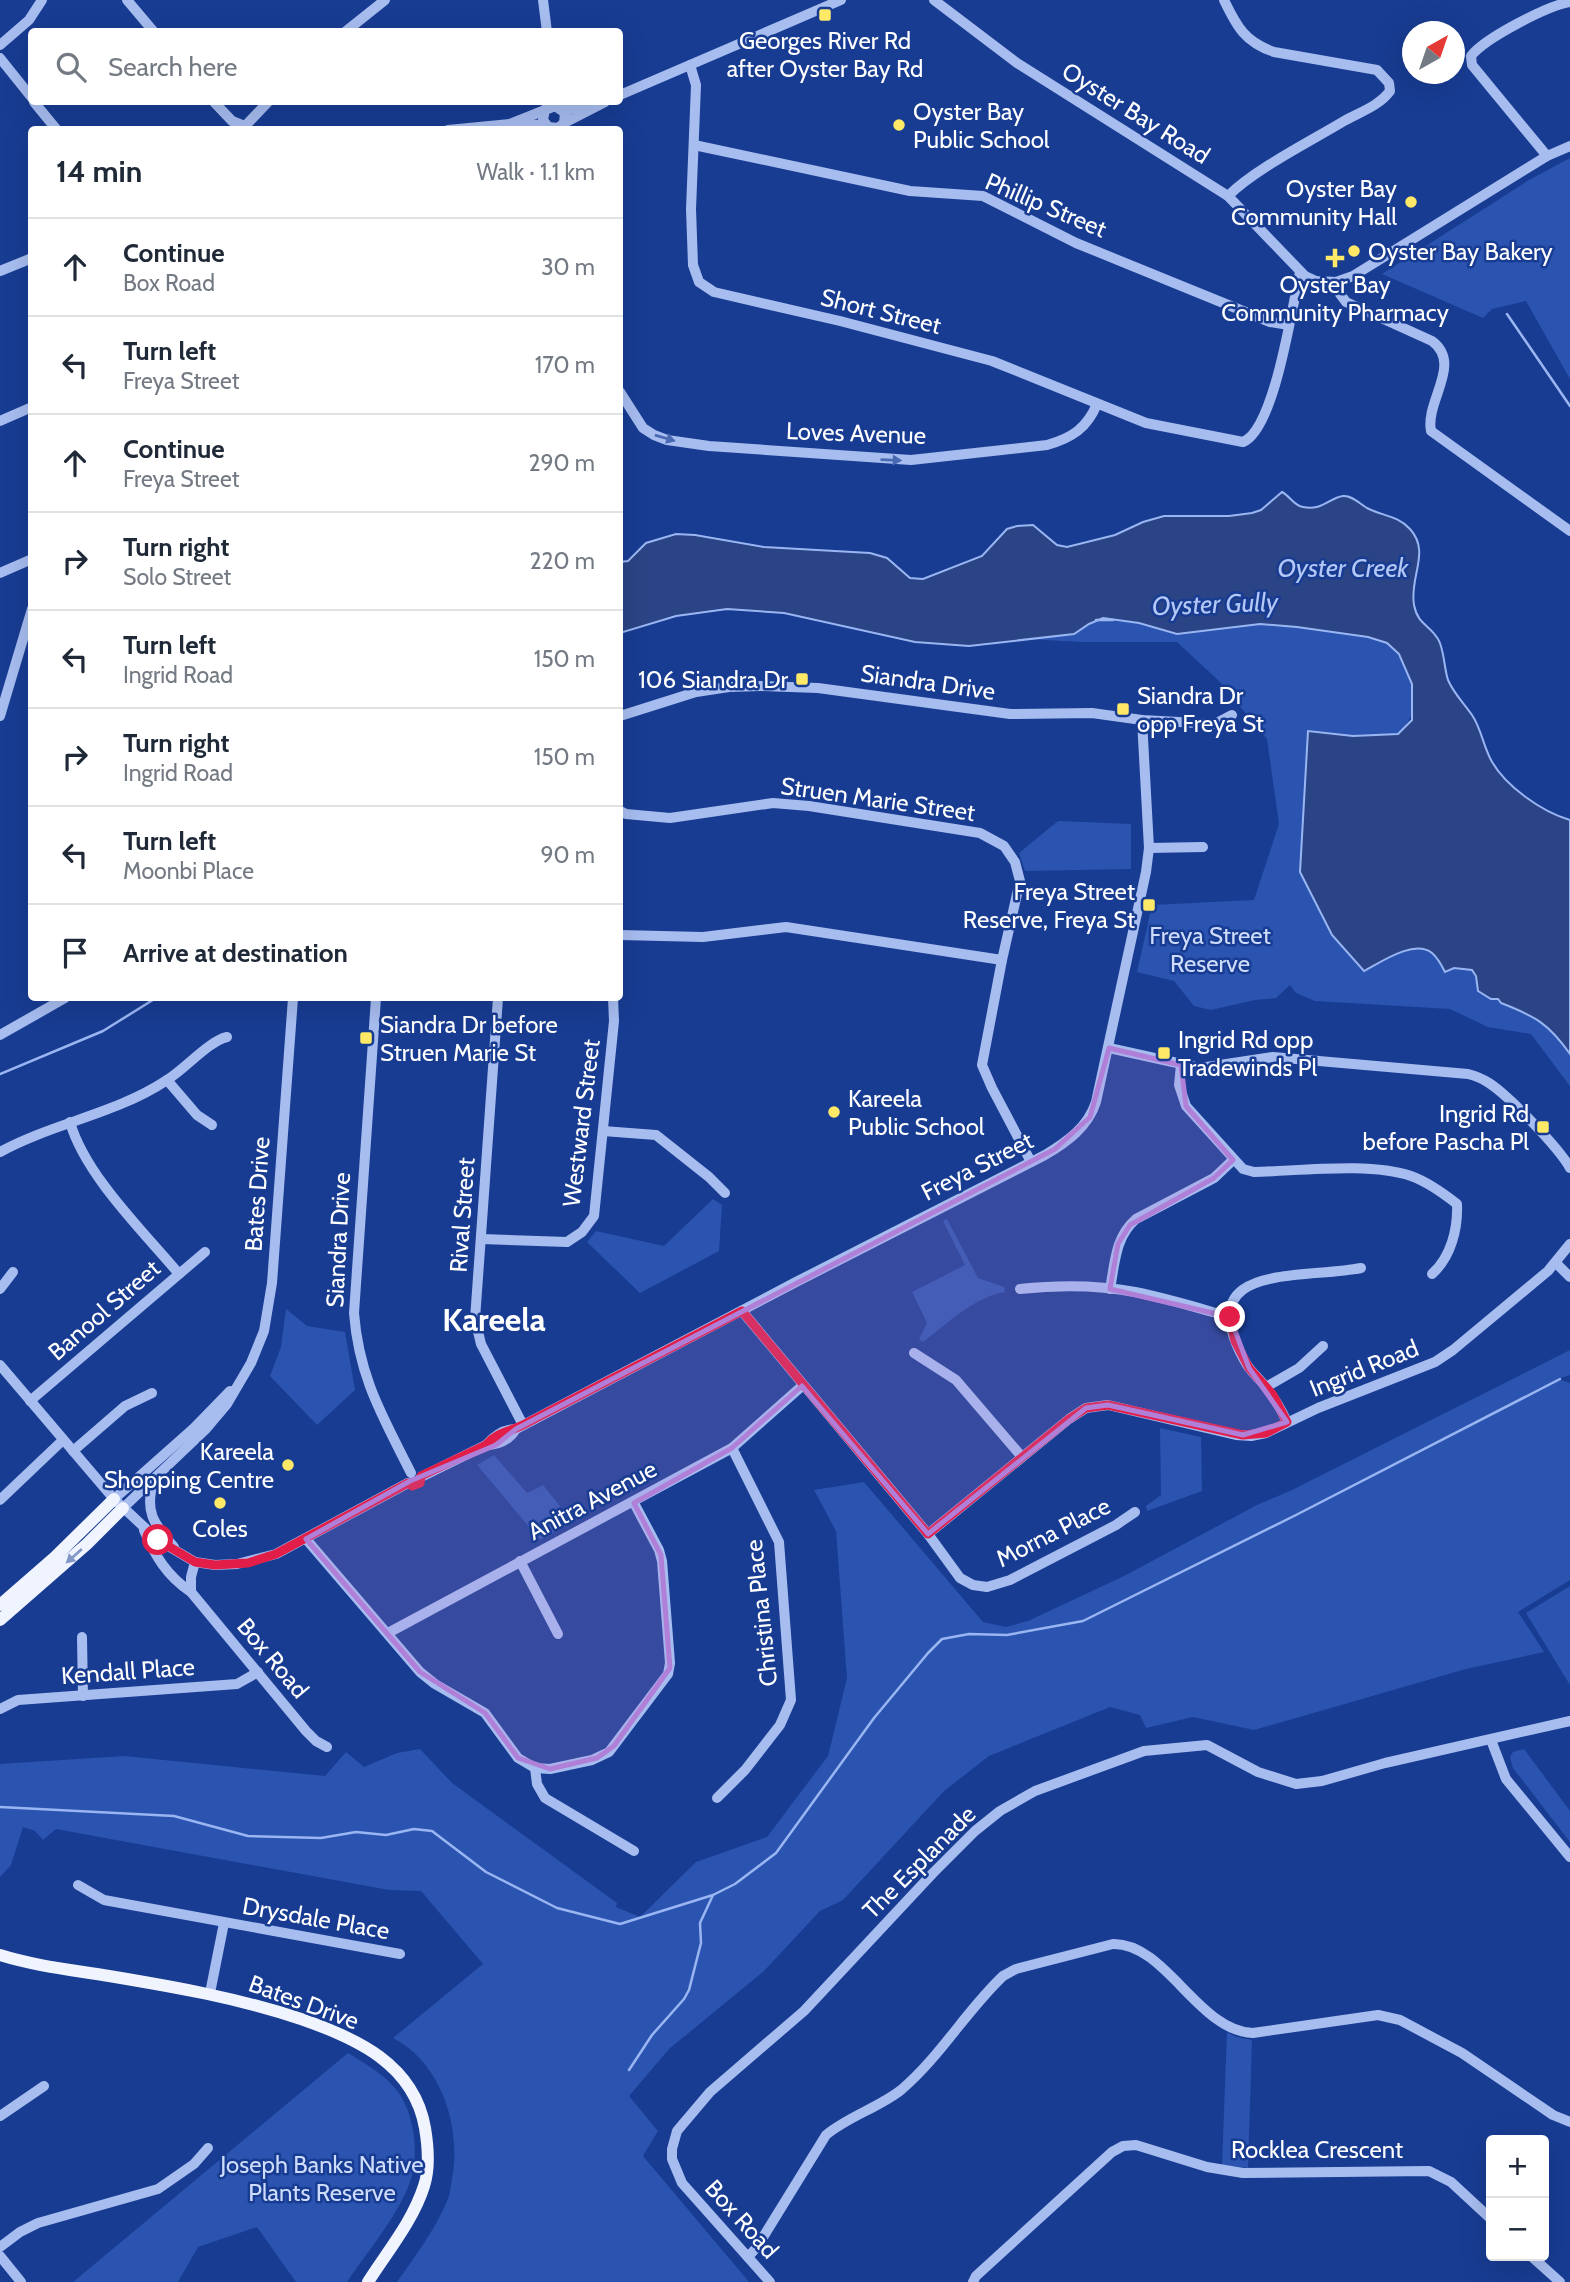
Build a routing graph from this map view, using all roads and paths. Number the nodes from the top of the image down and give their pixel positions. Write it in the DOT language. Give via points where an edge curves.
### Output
graph roads {
  1 [pos="42,0"];
  2 [pos="127,0"];
  3 [pos="384,0"];
  4 [pos="543,0"];
  5 [pos="841,0"];
  6 [pos="934,0"];
  7 [pos="1224,0"];
  8 [pos="1570,2"];
  9 [pos="151,28"];
  10 [pos="351,28"];
  11 [pos="546,28"];
  12 [pos="0,45"];
  13 [pos="0,58"];
  14 [pos="690,65"];
  15 [pos="28,94"];
  16 [pos="623,94"];
  17 [pos="37,105"];
  18 [pos="217,105"];
  19 [pos="265,105"];
  20 [pos="599,105"];
  21 [pos="547,106"];
  22 [pos="561,107"];
  23 [pos="510,124"];
  24 [pos="54,126"];
  25 [pos="242,126"];
  26 [pos="248,126"];
  27 [pos="489,126"];
  28 [pos="535,126"];
  29 [pos="547,126"];
  30 [pos="562,126"];
  31 [pos="694,145"];
  32 [pos="1570,146"];
  33 [pos="1547,156"];
  34 [pos="1228,196"];
  35 [pos="28,260"];
  36 [pos="0,271"];
  37 [pos="1300,272"];
  38 [pos="1336,282"];
  39 [pos="1289,325"];
  40 [pos="623,397"];
  41 [pos="1097,404"];
  42 [pos="28,409"];
  43 [pos="0,421"];
  44 [pos="1570,531"];
  45 [pos="28,561"];
  46 [pos="0,573"];
  47 [pos="28,622"];
  48 [pos="623,715"];
  49 [pos="1232,715"];
  50 [pos="0,716"];
  51 [pos="1142,720"];
  52 [pos="623,812"];
  53 [pos="1203,847"];
  54 [pos="1149,848"];
  55 [pos="623,935"];
  56 [pos="1002,960"];
  57 [pos="60,1001"];
  58 [pos="293,1001"];
  59 [pos="376,1001"];
  60 [pos="498,1001"];
  61 [pos="613,1001"];
  62 [pos="0,1035"];
  63 [pos="227,1037"];
  64 [pos="1109,1048"];
  65 [pos="1181,1065"];
  66 [pos="167,1080"];
  67 [pos="70,1122"];
  68 [pos="212,1125"];
  69 [pos="603,1131"];
  70 [pos="0,1152"];
  71 [pos="1233,1160"];
  72 [pos="1031,1162"];
  73 [pos="1570,1168"];
  74 [pos="725,1193"];
  75 [pos="482,1239"];
  76 [pos="1570,1244"];
  77 [pos="205,1252"];
  78 [pos="1556,1264"];
  79 [pos="1361,1268"];
  80 [pos="13,1272"];
  81 [pos="178,1274"];
  82 [pos="1432,1274"];
  83 [pos="1570,1277"];
  84 [pos="0,1289"];
  85 [pos="1020,1289"];
  86 [pos="1110,1289"];
  87 [pos="742,1311"];
  88 [pos="1230,1317"];
  89 [pos="1323,1346"];
  90 [pos="914,1353"];
  91 [pos="0,1364"];
  92 [pos="802,1385"];
  93 [pos="236,1386"];
  94 [pos="1266,1387"];
  95 [pos="152,1393"];
  96 [pos="30,1401"];
  97 [pos="1287,1422"];
  98 [pos="519,1427"];
  99 [pos="63,1440"];
  100 [pos="732,1448"];
  101 [pos="73,1451"];
  102 [pos="1022,1457"];
  103 [pos="413,1477"];
  104 [pos="155,1478"];
  105 [pos="0,1500"];
  106 [pos="118,1503"];
  107 [pos="634,1503"];
  108 [pos="1135,1512"];
  109 [pos="142,1526"];
  110 [pos="928,1534"];
  111 [pos="306,1538"];
  112 [pos="191,1560"];
  113 [pos="520,1561"];
  114 [pos="191,1592"];
  115 [pos="0,1605"];
  116 [pos="0,1620"];
  117 [pos="388,1633"];
  118 [pos="558,1634"];
  119 [pos="82,1637"];
  120 [pos="258,1672"];
  121 [pos="83,1696"];
  122 [pos="0,1709"];
  123 [pos="1570,1721"];
  124 [pos="1490,1740"];
  125 [pos="327,1747"];
  126 [pos="535,1768"];
  127 [pos="717,1798"];
  128 [pos="634,1851"];
  129 [pos="1570,1857"];
  130 [pos="78,1885"];
  131 [pos="224,1923"];
  132 [pos="400,1954"];
  133 [pos="0,1955"];
  134 [pos="210,1993"];
  135 [pos="44,2086"];
  136 [pos="0,2116"];
  137 [pos="1570,2122"];
  138 [pos="208,2148"];
  139 [pos="682,2183"];
  140 [pos="1486,2214"];
  141 [pos="0,2247"];
  142 [pos="0,2256"];
  143 [pos="748,2257"];
  144 [pos="1537,2261"];
  145 [pos="21,2282"];
  146 [pos="368,2282"];
  147 [pos="770,2282"];
  148 [pos="973,2282"];
  149 [pos="1560,2282"];
  1 -- 12 [label="street" via="29,20"];
  2 -- 9 [label="street"];
  3 -- 10 [label="street"];
  4 -- 11 [label="street"];
  5 -- 14 [label="street"];
  6 -- 34 [label="street, Oyster Bay Road" via="1017,63"];
  7 -- 34 [label="street" via="1240,29 1260,47 1377,70 1390,91"];
  8 -- 33 [label="street" via="1516,25 1471,56 1472,65"];
  13 -- 15 [label="street"];
  14 -- 16 [label="street"];
  14 -- 31 [label="street, Short Street" via="696,85"];
  17 -- 24 [label="street"];
  18 -- 25 [label="street"];
  19 -- 26 [label="street"];
  20 -- 30 [label="street"];
  21 -- 22 [label="street"];
  21 -- 23 [label="street"];
  21 -- 29 [label="street" via="542,116"];
  22 -- 30 [label="street" via="565,116"];
  23 -- 27 [label="street"];
  23 -- 28 [label="street"];
  31 -- 39 [label="street, Phillip Street" via="910,191 983,196 1076,243 1270,322"];
  31 -- 41 [label="street, Short Street" via="693,265 706,288 992,361"];
  32 -- 33 [label="street"];
  33 -- 38 [label="street" via="1366,269"];
  34 -- 37 [label="street, Oyster Bay Road"];
  35 -- 36 [label="street"];
  37 -- 38 [label="street, Oyster Bay Road" via="1313,280"];
  37 -- 39 [label="street"];
  38 -- 44 [label="street" via="1346,302 1440,347 1445,365 1429,421 1431,431"];
  39 -- 41 [label="street, Short Street" via="1286,349 1257,431 1249,440 1237,442 1146,423"];
  40 -- 41 [label="street, Loves Avenue, one-way" via="642,428 667,440 887,460 1047,445 1080,430"];
  42 -- 43 [label="street"];
  45 -- 46 [label="street"];
  47 -- 50 [label="street"];
  48 -- 51 [label="street, Siandra Drive" via="696,692 761,686 844,691 1010,714 1092,713"];
  49 -- 51 [label="street, Siandra Drive" via="1215,724"];
  51 -- 54 [label="street, Freya Street"];
  52 -- 56 [label="street, Struen Marie Street" via="670,818 773,803 988,836 1004,846 1019,876"];
  53 -- 54 [label="street"];
  54 -- 64 [label="street, Freya Street"];
  55 -- 56 [label="street" via="703,937 786,927"];
  56 -- 72 [label="street, Struen Marie Street" via="982,1065"];
  57 -- 62 [label="street"];
  58 -- 93 [label="street, Bates Drive" via="268,1318 251,1363"];
  59 -- 103 [label="street, Siandra Drive" via="354,1313 360,1361 370,1390"];
  60 -- 75 [label="street, Rival Street"];
  61 -- 69 [label="street, Westward Street"];
  63 -- 66 [label="street" via="212,1043"];
  64 -- 65 [label="street"];
  64 -- 72 [label="street, Freya Street" via="1090,1117 1066,1142"];
  65 -- 71 [label="street" via="1179,1085 1186,1106"];
  65 -- 73 [label="street" via="1208,1068 1268,1057 1468,1074 1488,1082 1507,1098"];
  66 -- 67 [label="street" via="135,1098"];
  66 -- 68 [label="street" via="197,1115"];
  67 -- 70 [label="street"];
  67 -- 81 [label="street" via="89,1164"];
  69 -- 74 [label="street" via="656,1135"];
  69 -- 75 [label="street, Westward Street" via="594,1216 582,1232 566,1242"];
  71 -- 82 [label="street" via="1254,1172 1388,1170 1436,1188 1457,1204 1458,1215 1446,1260"];
  71 -- 86 [label="street" via="1214,1178 1130,1225 1118,1244"];
  72 -- 87 [label="street, Freya Street"];
  75 -- 98 [label="street, Rival Street" via="476,1328"];
  76 -- 78 [label="street, Ingrid Road"];
  77 -- 81 [label="street, Banool Street"];
  78 -- 83 [label="street"];
  78 -- 97 [label="street, Ingrid Road" via="1436,1362"];
  79 -- 88 [label="street" via="1257,1280 1233,1301"];
  80 -- 84 [label="street"];
  81 -- 96 [label="street, Banool Street"];
  85 -- 86 [label="street"];
  86 -- 88 [label="street"];
  87 -- 92 [label="street, Morna Place"];
  87 -- 98 [label="street, Freya Street"];
  88 -- 94 [label="street" via="1239,1350"];
  89 -- 94 [label="street" via="1299,1368"];
  90 -- 102 [label="street" via="956,1380"];
  91 -- 96 [label="street, Box Road"];
  92 -- 100 [label="street, Anitra Avenue"];
  92 -- 110 [label="street, Morna Place"];
  93 -- 104 [label="street, Bates Drive" via="205,1430"];
  93 -- 106 [label="street, Bates Drive"];
  94 -- 97 [label="street"];
  95 -- 101 [label="street" via="125,1406"];
  96 -- 99 [label="street, Box Road"];
  97 -- 102 [label="street, Ingrid Road" via="1266,1433 1243,1435 1100,1405 1079,1412"];
  98 -- 103 [label="street, Freya Street" via="495,1445"];
  99 -- 101 [label="street, Box Road"];
  99 -- 105 [label="street"];
  100 -- 107 [label="street, Anitra Avenue"];
  100 -- 127 [label="street, Christina Place" via="779,1542 791,1700 780,1725"];
  101 -- 106 [label="street, Box Road"];
  102 -- 110 [label="street, Ingrid Road"];
  103 -- 111 [label="street, Freya Street"];
  104 -- 106 [label="street, Bates Drive"];
  104 -- 112 [label="street" via="150,1511 160,1530"];
  106 -- 109 [label="street, Box Road"];
  106 -- 115 [label="main road, Bates Drive"];
  106 -- 116 [label="main road, Bates Drive, one-way" via="87,1544"];
  107 -- 113 [label="street, Anitra Avenue"];
  107 -- 126 [label="street" via="662,1561 668,1674 609,1752 555,1768"];
  108 -- 110 [label="street, Morna Place" via="1010,1580 987,1587 960,1577"];
  109 -- 112 [label="street, Box Road"];
  109 -- 114 [label="street, Box Road" via="155,1558"];
  111 -- 112 [label="street, Freya Street" via="248,1563 215,1565"];
  111 -- 117 [label="street"];
  112 -- 114 [label="street"];
  113 -- 117 [label="street, Anitra Avenue"];
  113 -- 118 [label="street"];
  114 -- 120 [label="street, Box Road"];
  117 -- 126 [label="street" via="420,1672 485,1713 518,1758"];
  119 -- 121 [label="street"];
  120 -- 121 [label="street, Kendall Place" via="237,1684"];
  120 -- 125 [label="street, Box Road" via="306,1731"];
  121 -- 122 [label="street, Kendall Place" via="18,1700"];
  123 -- 124 [label="street, The Esplanade"];
  124 -- 129 [label="street" via="1506,1779"];
  124 -- 139 [label="street, The Esplanade" via="1296,1784 1258,1772 1207,1745 1143,1751 1025,1796 975,1831 804,2011 692,2112 677,2131 672,2149 674,2169"];
  126 -- 128 [label="street" via="545,1798"];
  130 -- 131 [label="street, Drysdale Place" via="104,1900"];
  131 -- 132 [label="street, Drysdale Place"];
  131 -- 134 [label="street, Drysdale Place"];
  133 -- 134 [label="main road, Bates Drive"];
  134 -- 146 [label="main road, Bates Drive" via="256,2004 353,2040 385,2060 410,2089 423,2116 427,2139 424,2185"];
  135 -- 136 [label="street"];
  137 -- 143 [label="street" via="1462,2053 1400,2020 1378,2015 1253,2033 1234,2030 1142,1952 1113,1944 1003,1976 917,2075 898,2092 826,2135"];
  138 -- 141 [label="street" via="158,2189 38,2223"];
  139 -- 143 [label="street, Box Road"];
  140 -- 148 [label="street, Rocklea Crescent" via="1451,2182 1430,2171 1243,2173 1136,2145 1123,2146 1102,2160"];
  142 -- 145 [label="street"];
  143 -- 147 [label="street, Box Road"];
  144 -- 149 [label="street"];
}
